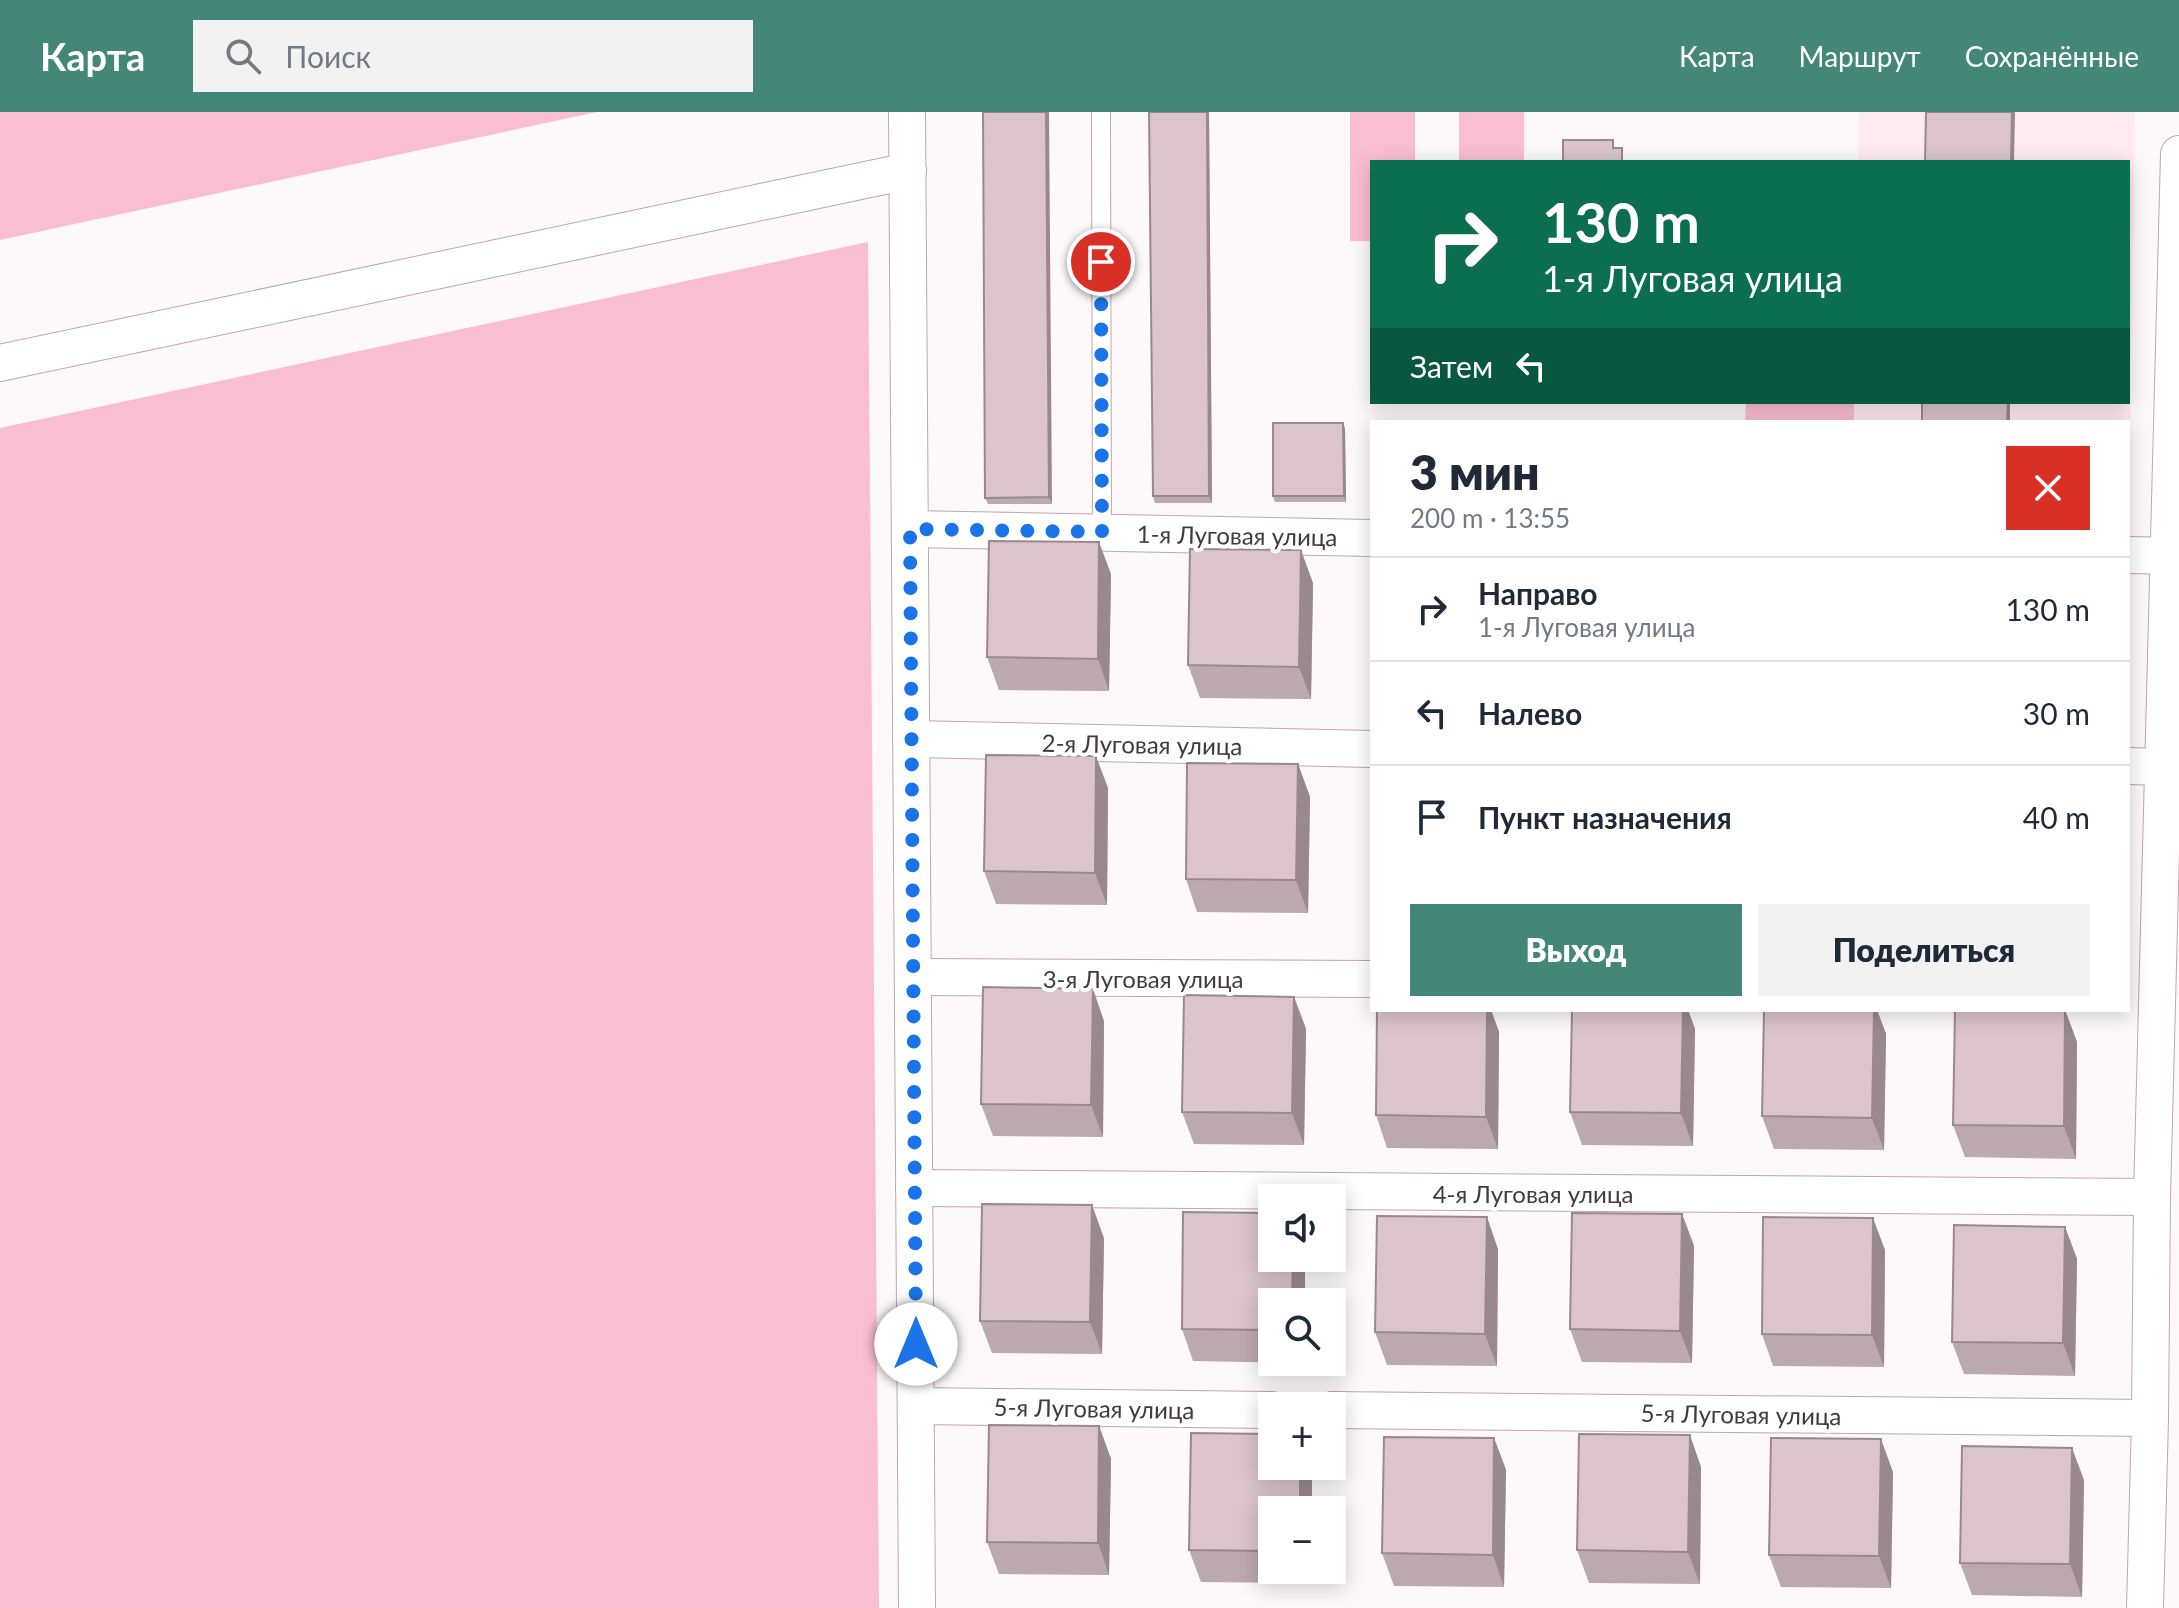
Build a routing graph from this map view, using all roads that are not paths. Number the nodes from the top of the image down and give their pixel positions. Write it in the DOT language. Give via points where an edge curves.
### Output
graph roads {
  1 [pos="907,112"];
  2 [pos="1101,112"];
  3 [pos="2179,154"];
  4 [pos="908,171"];
  5 [pos="0,363"];
  6 [pos="910,529"];
  7 [pos="1102,532"];
  8 [pos="1370,538"];
  9 [pos="2130,555"];
  10 [pos="2174,556"];
  11 [pos="911,739"];
  12 [pos="1370,749"];
  13 [pos="2130,766"];
  14 [pos="2164,767"];
  15 [pos="913,977"];
  16 [pos="1370,979"];
  17 [pos="2143,982"];
  18 [pos="914,1188"];
  19 [pos="2152,1197"];
  20 [pos="916,1406"];
  21 [pos="1258,1410"];
  22 [pos="1346,1410"];
  23 [pos="2150,1418"];
  24 [pos="917,1608"];
  25 [pos="2145,1608"];
  1 -- 4 [label="street"];
  2 -- 7 [label="lane"];
  3 -- 10 [label="street"];
  4 -- 5 [label="street"];
  4 -- 6 [label="street"];
  6 -- 7 [label="street, 1-я Луговая улица"];
  6 -- 11 [label="street"];
  7 -- 8 [label="street, 1-я Луговая улица"];
  9 -- 10 [label="street"];
  10 -- 14 [label="street"];
  11 -- 12 [label="street, 2-я Луговая улица"];
  11 -- 15 [label="street"];
  13 -- 14 [label="street"];
  14 -- 17 [label="street"];
  15 -- 16 [label="street, 3-я Луговая улица"];
  15 -- 18 [label="street"];
  17 -- 19 [label="street"];
  18 -- 19 [label="street, 4-я Луговая улица"];
  18 -- 20 [label="street"];
  19 -- 23 [label="street"];
  20 -- 21 [label="street, 5-я Луговая улица"];
  20 -- 24 [label="street"];
  22 -- 23 [label="street, 5-я Луговая улица"];
  23 -- 25 [label="street"];
}
